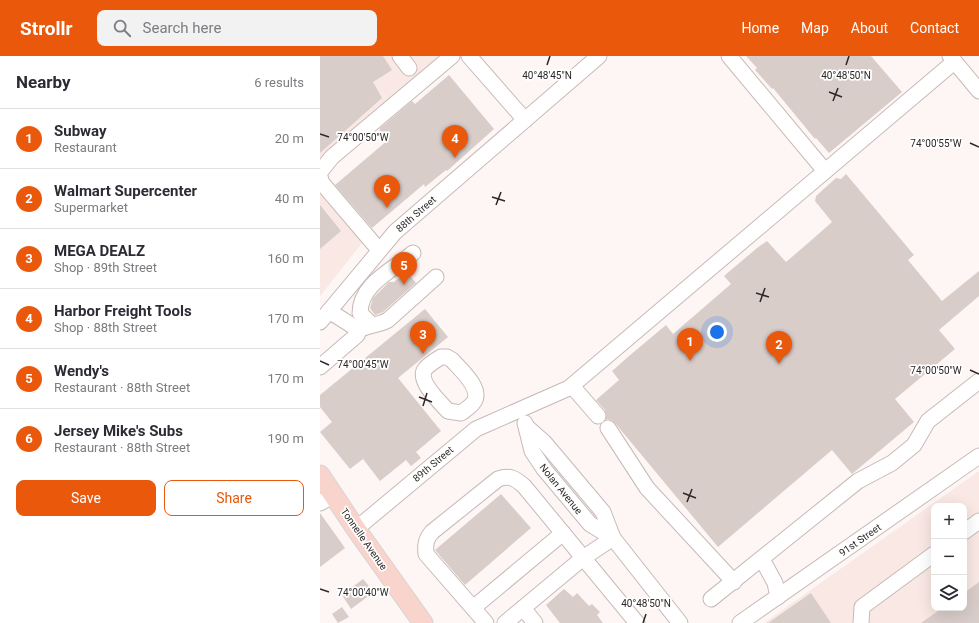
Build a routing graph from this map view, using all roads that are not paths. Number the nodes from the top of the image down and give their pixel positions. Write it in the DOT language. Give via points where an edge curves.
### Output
graph roads {
  1 [pos="400,56"];
  2 [pos="452,56"];
  3 [pos="469,56"];
  4 [pos="599,56"];
  5 [pos="729,56"];
  6 [pos="952,59"];
  7 [pos="409,68"];
  8 [pos="979,91"];
  9 [pos="526,120"];
  10 [pos="825,171"];
  11 [pos="320,172"];
  12 [pos="320,177"];
  13 [pos="379,250"];
  14 [pos="413,253"];
  15 [pos="436,277"];
  16 [pos="325,316"];
  17 [pos="365,327"];
  18 [pos="320,367"];
  19 [pos="979,381"];
  20 [pos="572,386"];
  21 [pos="474,403"];
  22 [pos="518,409"];
  23 [pos="598,416"];
  24 [pos="489,422"];
  25 [pos="527,427"];
  26 [pos="608,428"];
  27 [pos="979,456"];
  28 [pos="544,469"];
  29 [pos="320,475"];
  30 [pos="524,486"];
  31 [pos="327,499"];
  32 [pos="979,521"];
  33 [pos="356,529"];
  34 [pos="967,530"];
  35 [pos="563,533"];
  36 [pos="613,538"];
  37 [pos="931,556"];
  38 [pos="583,558"];
  39 [pos="762,559"];
  40 [pos="734,582"];
  41 [pos="778,597"];
  42 [pos="711,599"];
  43 [pos="473,608"];
  44 [pos="523,608"];
  45 [pos="423,623"];
  46 [pos="486,623"];
  47 [pos="505,623"];
  48 [pos="535,623"];
  49 [pos="637,623"];
  50 [pos="680,623"];
  51 [pos="740,623"];
  52 [pos="861,623"];
  1 -- 7 [label="street"];
  2 -- 11 [label="street" via="332,157"];
  3 -- 9 [label="street"];
  4 -- 9 [label="street, 88th Street"];
  5 -- 10 [label="street"];
  6 -- 8 [label="street"];
  6 -- 10 [label="street, 89th Street"];
  9 -- 13 [label="street, 88th Street" via="395,232"];
  10 -- 20 [label="street, 89th Street"];
  12 -- 13 [label="street" via="322,183"];
  13 -- 16 [label="street, 88th Street"];
  14 -- 17 [label="street" via="364,294 360,303 360,313"];
  15 -- 17 [label="street" via="388,320 379,325"];
  16 -- 17 [label="street"];
  17 -- 18 [label="street"];
  19 -- 39 [label="street" via="928,421 914,445 881,470 858,481"];
  20 -- 22 [label="street, 89th Street"];
  20 -- 23 [label="street"];
  21 -- 24 [label="street"];
  22 -- 24 [label="street, 89th Street"];
  22 -- 25 [label="street, Nolan Avenue"];
  24 -- 33 [label="street, 89th Street" via="476,429"];
  25 -- 28 [label="street, Nolan Avenue" via="532,451"];
  25 -- 36 [label="street, Nolan Avenue" via="544,442 603,512"];
  26 -- 40 [label="street" via="647,488"];
  27 -- 41 [label="street, 91st Street"];
  28 -- 30 [label="street"];
  28 -- 36 [label="street, Nolan Avenue" via="590,524"];
  29 -- 31 [label="main road, Tonnelle Avenue"];
  30 -- 35 [label="street"];
  30 -- 43 [label="street" via="506,476 498,479 427,538 426,554"];
  31 -- 33 [label="main road, Tonnelle Avenue"];
  32 -- 34 [label="street"];
  33 -- 45 [label="main road, Tonnelle Avenue"];
  35 -- 38 [label="street"];
  35 -- 43 [label="street"];
  36 -- 38 [label="street"];
  36 -- 50 [label="street, Nolan Avenue"];
  37 -- 52 [label="street" via="862,607"];
  38 -- 44 [label="street"];
  38 -- 49 [label="street"];
  39 -- 40 [label="street"];
  39 -- 41 [label="street" via="775,583"];
  40 -- 42 [label="street"];
  41 -- 51 [label="street, 91st Street"];
  43 -- 46 [label="street"];
  44 -- 47 [label="street"];
  44 -- 48 [label="street"];
}
